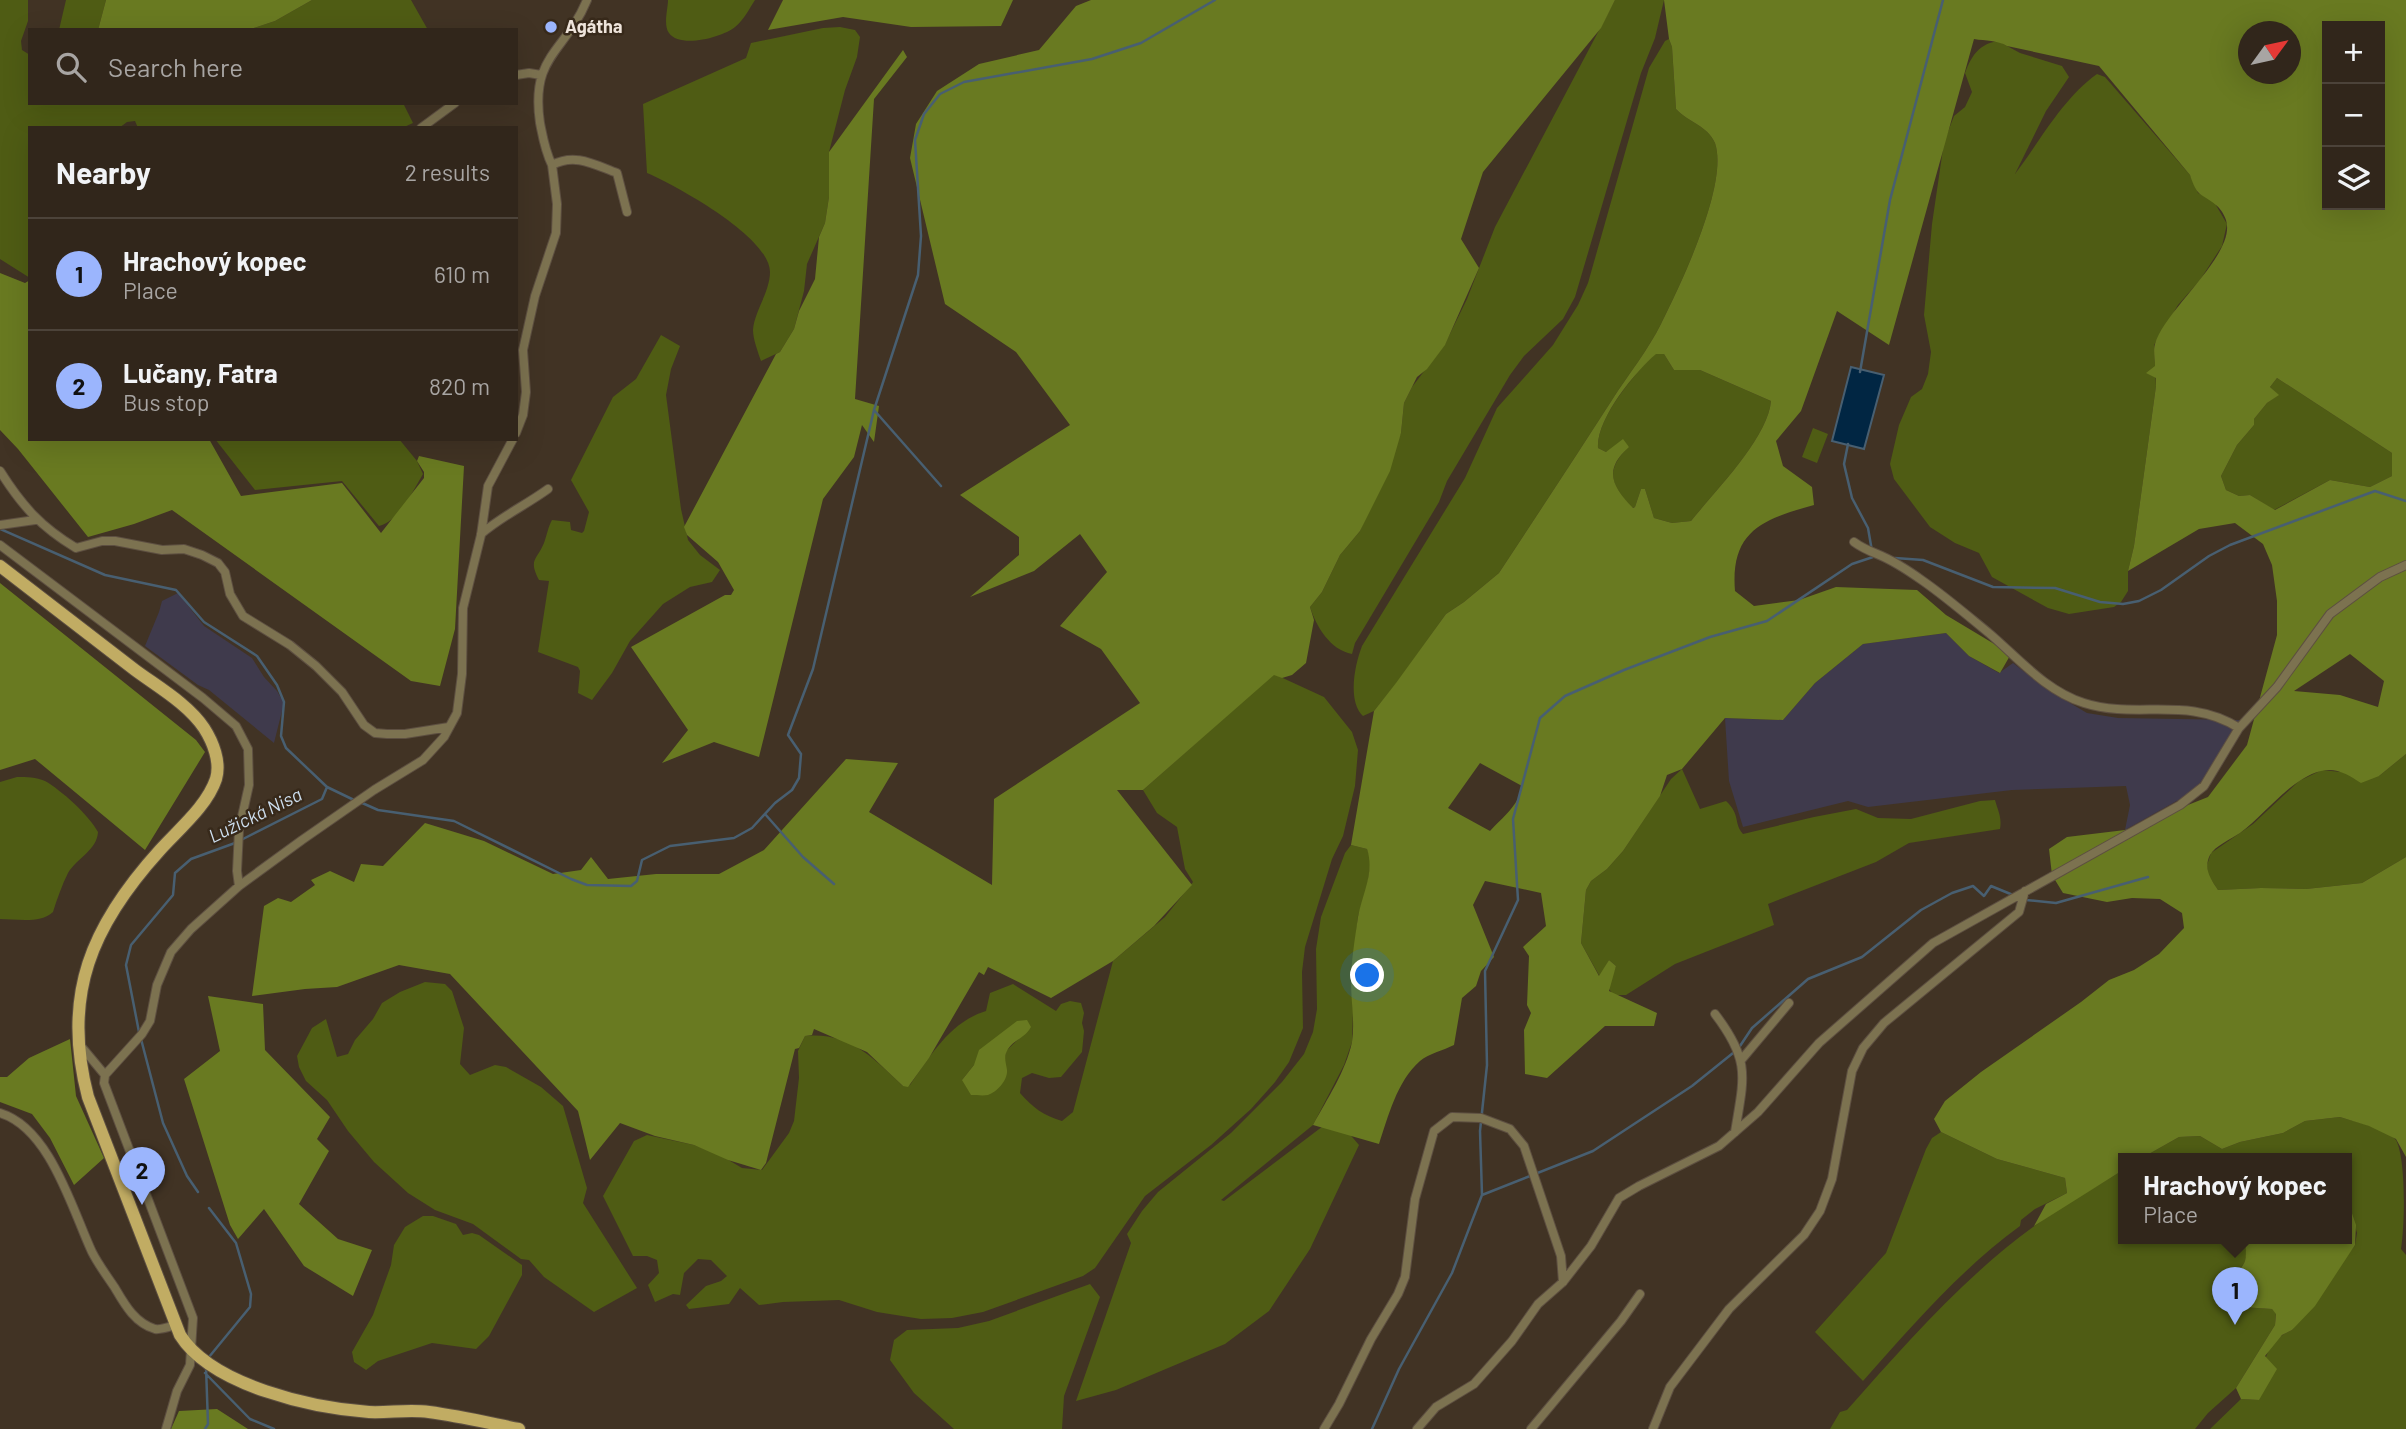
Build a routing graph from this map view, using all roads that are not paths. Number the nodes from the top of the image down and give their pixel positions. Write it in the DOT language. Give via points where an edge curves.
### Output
graph roads {
  1 [pos="587,0"];
  2 [pos="518,75"];
  3 [pos="541,75"];
  4 [pos="452,105"];
  5 [pos="424,126"];
  6 [pos="552,165"];
  7 [pos="627,212"];
  8 [pos="518,428"];
  9 [pos="512,441"];
  10 [pos="0,471"];
  11 [pos="548,489"];
  12 [pos="35,520"];
  13 [pos="0,525"];
  14 [pos="481,535"];
  15 [pos="1854,542"];
  16 [pos="0,545"];
  17 [pos="2406,565"];
  18 [pos="0,566"];
  19 [pos="449,727"];
  20 [pos="2239,728"];
  21 [pos="239,886"];
  22 [pos="2025,891"];
  23 [pos="1789,1003"];
  24 [pos="1715,1014"];
  25 [pos="77,1041"];
  26 [pos="1742,1059"];
  27 [pos="105,1075"];
  28 [pos="0,1113"];
  29 [pos="1735,1132"];
  30 [pos="163,1239"];
  31 [pos="146,1247"];
  32 [pos="1563,1282"];
  33 [pos="1640,1294"];
  34 [pos="176,1325"];
  35 [pos="198,1356"];
  36 [pos="166,1429"];
  37 [pos="519,1429"];
  38 [pos="1324,1429"];
  39 [pos="1417,1429"];
  40 [pos="1531,1429"];
  41 [pos="1653,1429"];
  1 -- 3 [label="street"];
  2 -- 3 [label="street"];
  3 -- 6 [label="street" via="537,101 545,152"];
  4 -- 5 [label="street"];
  6 -- 7 [label="street" via="564,158 579,159 617,173"];
  6 -- 8 [label="street" via="556,233 523,350 526,392"];
  9 -- 14 [label="street" via="488,486"];
  10 -- 12 [label="street"];
  11 -- 14 [label="street" via="501,517"];
  12 -- 13 [label="street"];
  12 -- 19 [label="street" via="76,548 116,541 162,550 184,549 218,563 243,616 316,666 342,692 363,725 387,734"];
  14 -- 19 [label="street" via="463,608 462,674 457,713"];
  15 -- 20 [label="street" via="1923,580 2056,691 2109,707 2199,710"];
  16 -- 21 [label="street" via="236,726 248,749 249,785 239,830"];
  17 -- 20 [label="street" via="2379,578 2330,614 2277,687"];
  18 -- 25 [label="main road" via="172,697 203,727 216,754 216,779 200,806 134,879 93,948 81,982"];
  19 -- 21 [label="street" via="423,760"];
  20 -- 22 [label="street" via="2204,786 2180,805"];
  21 -- 27 [label="street" via="171,951 157,985 150,1021"];
  22 -- 29 [label="street" via="1933,943 1819,1043"];
  22 -- 41 [label="street" via="2019,912 1884,1023 1863,1048 1852,1071 1832,1179 1820,1211 1804,1235 1729,1310 1670,1387"];
  23 -- 26 [label="street"];
  24 -- 26 [label="street"];
  25 -- 27 [label="street"];
  25 -- 31 [label="main road" via="88,1097"];
  26 -- 29 [label="street"];
  27 -- 30 [label="street" via="104,1083"];
  28 -- 34 [label="street" via="24,1126 37,1141 94,1255 139,1322 158,1330"];
  29 -- 32 [label="street" via="1719,1146 1619,1198"];
  30 -- 31 [label="street"];
  30 -- 35 [label="street" via="192,1318"];
  31 -- 34 [label="main road"];
  32 -- 38 [label="street" via="1561,1256 1524,1146 1510,1129 1481,1118 1452,1117 1434,1131 1415,1199 1405,1277"];
  32 -- 39 [label="street" via="1538,1304 1474,1384 1436,1407"];
  33 -- 40 [label="street"];
  34 -- 35 [label="main road"];
  35 -- 36 [label="street" via="177,1391"];
  35 -- 37 [label="main road" via="251,1386 311,1405 374,1412 426,1411"];
}
